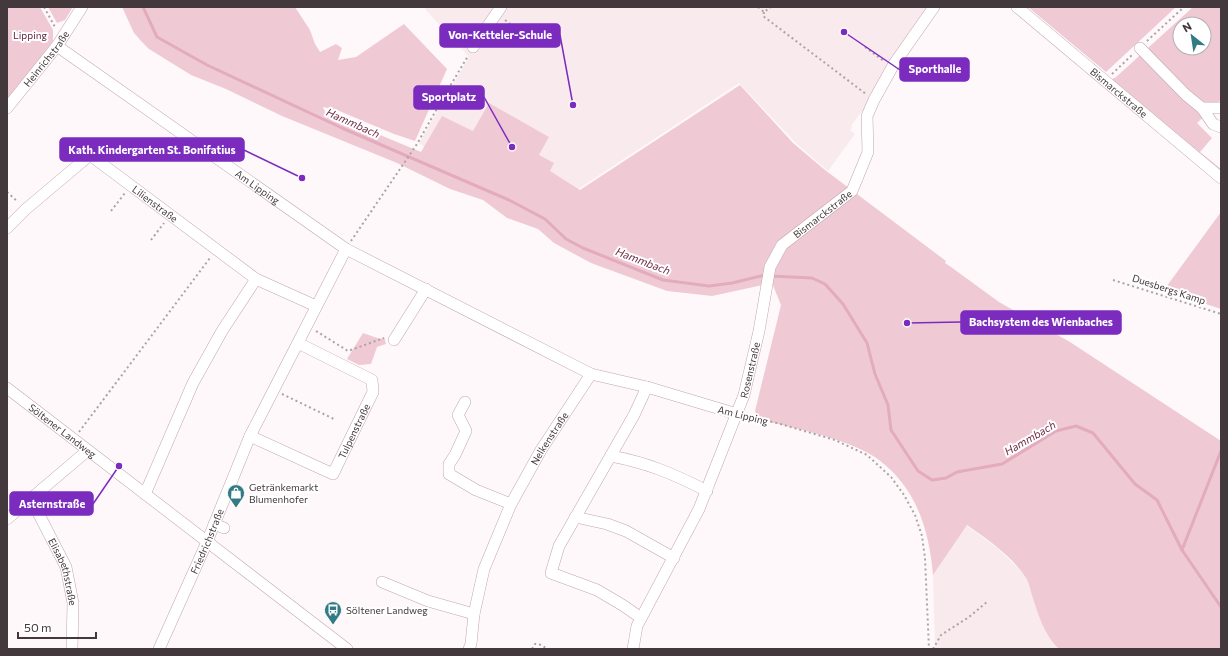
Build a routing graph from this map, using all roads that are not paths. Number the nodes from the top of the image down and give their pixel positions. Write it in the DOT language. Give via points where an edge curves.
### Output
graph roads {
  1 [pos="82,7"];
  2 [pos="934,7"];
  3 [pos="1017,7"];
  4 [pos="498,10"];
  5 [pos="59,42"];
  6 [pos="473,47"];
  7 [pos="1140,48"];
  8 [pos="7,108"];
  9 [pos="1202,108"];
  10 [pos="1221,108"];
  11 [pos="1221,127"];
  12 [pos="1221,178"];
  13 [pos="7,228"];
  14 [pos="346,248"];
  15 [pos="770,267"];
  16 [pos="256,280"];
  17 [pos="426,289"];
  18 [pos="316,306"];
  19 [pos="396,336"];
  20 [pos="298,342"];
  21 [pos="591,374"];
  22 [pos="647,387"];
  23 [pos="7,388"];
  24 [pos="465,402"];
  25 [pos="737,414"];
  26 [pos="250,436"];
  27 [pos="87,451"];
  28 [pos="611,456"];
  29 [pos="707,491"];
  30 [pos="145,494"];
  31 [pos="31,499"];
  32 [pos="511,504"];
  33 [pos="575,517"];
  34 [pos="7,519"];
  35 [pos="207,542"];
  36 [pos="674,558"];
  37 [pos="382,582"];
  38 [pos="474,614"];
  39 [pos="641,618"];
  40 [pos="72,649"];
  41 [pos="160,649"];
  42 [pos="346,649"];
  43 [pos="469,649"];
  44 [pos="633,649"];
  1 -- 5 [label="street, Heinrichstraße"];
  2 -- 15 [label="street, Bismarckstraße" via="892,67 874,100 867,116 868,152 852,191 782,245"];
  3 -- 12 [label="street, Bismarckstraße"];
  4 -- 6 [label="street"];
  5 -- 8 [label="street, Heinrichstraße"];
  5 -- 14 [label="street, Am Lipping"];
  7 -- 9 [label="street"];
  9 -- 10 [label="street"];
  9 -- 11 [label="street" via="1212,124"];
  13 -- 16 [label="street, Lilienstraße" via="90,155"];
  14 -- 17 [label="street, Am Lipping"];
  14 -- 18 [label="street, Friedrichstraße"];
  15 -- 25 [label="street, Rosenstraße" via="759,331"];
  16 -- 18 [label="street, Lilienstraße"];
  16 -- 30 [label="street" via="222,331 193,383"];
  17 -- 19 [label="street"];
  17 -- 21 [label="street, Am Lipping"];
  18 -- 20 [label="street, Friedrichstraße"];
  20 -- 26 [label="street, Friedrichstraße"];
  20 -- 26 [label="street, Tulpenstraße" via="372,380 373,392 333,474"];
  21 -- 22 [label="street, Am Lipping"];
  21 -- 32 [label="street, Nelkenstraße" via="541,450"];
  22 -- 25 [label="street, Am Lipping"];
  22 -- 28 [label="street"];
  23 -- 27 [label="street, Söltener Landweg"];
  24 -- 32 [label="street" via="458,415 466,431 456,455 449,464 449,474 476,490"];
  25 -- 29 [label="street, Rosenstraße"];
  26 -- 35 [label="street, Friedrichstraße" via="219,526"];
  27 -- 30 [label="street, Söltener Landweg"];
  27 -- 31 [label="street"];
  28 -- 29 [label="street" via="634,460 664,470"];
  28 -- 33 [label="street"];
  29 -- 36 [label="street, Rosenstraße"];
  30 -- 35 [label="street, Söltener Landweg"];
  31 -- 34 [label="street"];
  31 -- 40 [label="street, Elisabethstraße" via="66,567 73,603"];
  32 -- 38 [label="street, Nelkenstraße" via="484,569"];
  33 -- 36 [label="street" via="626,531"];
  33 -- 39 [label="street" via="559,546 551,573 597,590"];
  35 -- 41 [label="street, Friedrichstraße"];
  35 -- 42 [label="street, Söltener Landweg"];
  36 -- 39 [label="street, Rosenstraße"];
  37 -- 38 [label="street" via="428,601"];
  38 -- 43 [label="street, Nelkenstraße" via="472,644"];
  39 -- 44 [label="street, Rosenstraße"];
}
